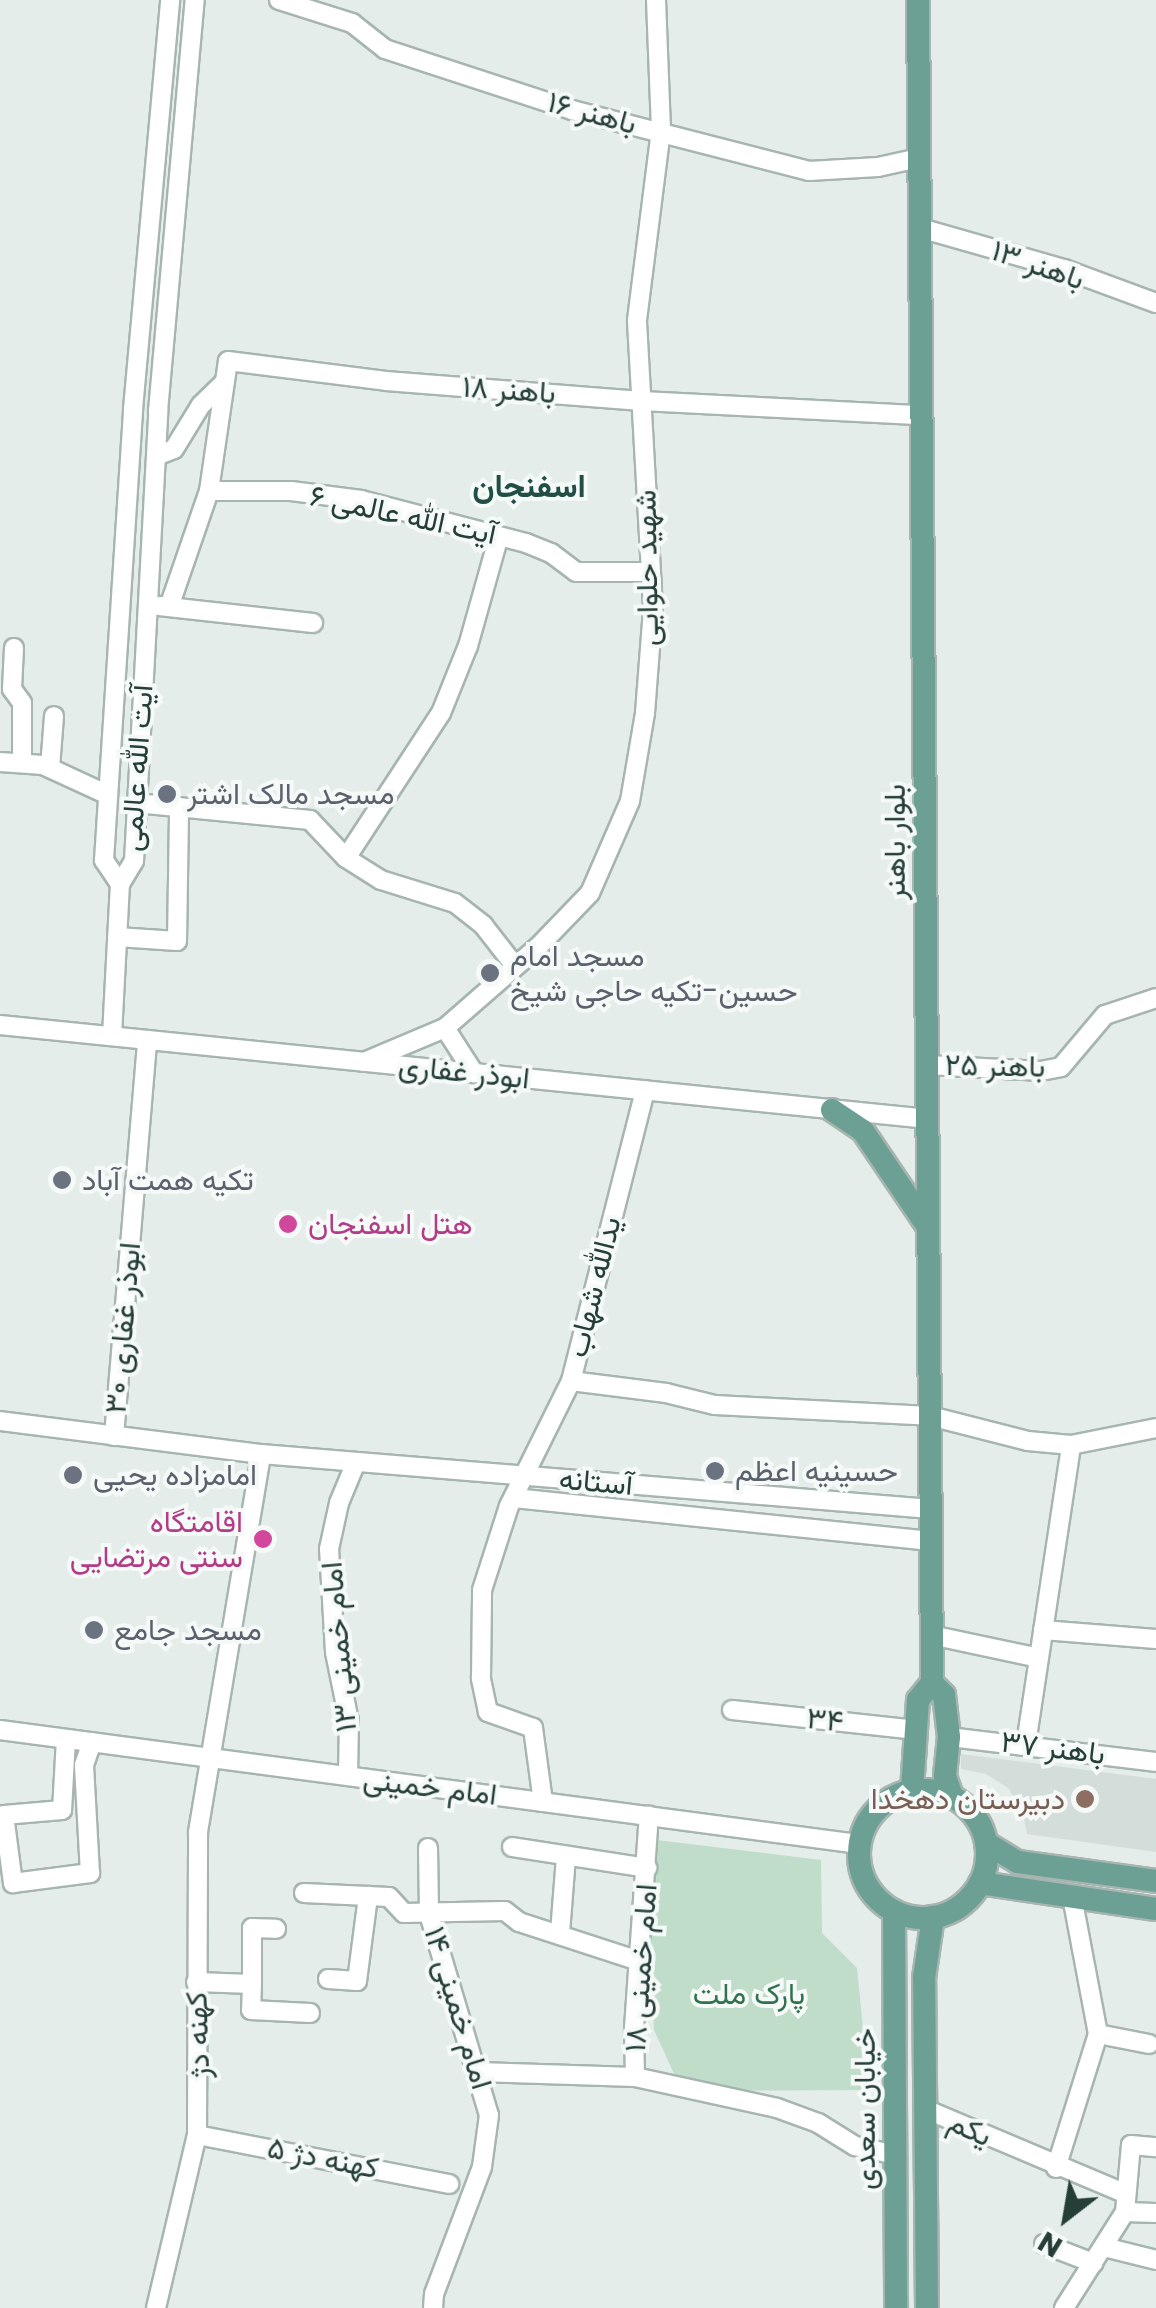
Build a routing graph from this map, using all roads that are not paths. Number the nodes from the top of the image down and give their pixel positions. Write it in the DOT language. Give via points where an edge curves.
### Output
graph roads {
  1 [pos="170,0"];
  2 [pos="196,0"];
  3 [pos="279,0"];
  4 [pos="656,0"];
  5 [pos="918,0"];
  6 [pos="661,130"];
  7 [pos="920,158"];
  8 [pos="920,228"];
  9 [pos="1156,303"];
  10 [pos="225,382"];
  11 [pos="641,401"];
  12 [pos="133,409"];
  13 [pos="158,411"];
  14 [pos="922,415"];
  15 [pos="156,456"];
  16 [pos="209,491"];
  17 [pos="499,536"];
  18 [pos="650,572"];
  19 [pos="146,604"];
  20 [pos="168,607"];
  21 [pos="313,623"];
  22 [pos="14,648"];
  23 [pos="54,716"];
  24 [pos="22,760"];
  25 [pos="0,762"];
  26 [pos="50,768"];
  27 [pos="108,795"];
  28 [pos="136,804"];
  29 [pos="179,807"];
  30 [pos="346,858"];
  31 [pos="120,884"];
  32 [pos="117,937"];
  33 [pos="516,966"];
  34 [pos="1156,998"];
  35 [pos="0,1025"];
  36 [pos="445,1028"];
  37 [pos="112,1036"];
  38 [pos="146,1040"];
  39 [pos="364,1062"];
  40 [pos="927,1065"];
  41 [pos="474,1073"];
  42 [pos="645,1090"];
  43 [pos="832,1110"];
  44 [pos="928,1119"];
  45 [pos="928,1227"];
  46 [pos="570,1380"];
  47 [pos="930,1416"];
  48 [pos="0,1421"];
  49 [pos="1156,1428"];
  50 [pos="114,1436"];
  51 [pos="1072,1445"];
  52 [pos="261,1454"];
  53 [pos="356,1462"];
  54 [pos="524,1476"];
  55 [pos="514,1498"];
  56 [pos="931,1509"];
  57 [pos="930,1541"];
  58 [pos="1044,1630"];
  59 [pos="931,1635"];
  60 [pos="1156,1639"];
  61 [pos="1039,1658"];
  62 [pos="932,1683"];
  63 [pos="732,1710"];
  64 [pos="0,1730"];
  65 [pos="917,1730"];
  66 [pos="949,1737"];
  67 [pos="66,1739"];
  68 [pos="92,1742"];
  69 [pos="1026,1744"];
  70 [pos="213,1758"];
  71 [pos="1156,1762"];
  72 [pos="348,1776"];
  73 [pos="912,1790"];
  74 [pos="952,1796"];
  75 [pos="543,1802"];
  76 [pos="649,1816"];
  77 [pos="859,1844"];
  78 [pos="986,1844"];
  79 [pos="512,1847"];
  80 [pos="428,1848"];
  81 [pos="566,1856"];
  82 [pos="1018,1862"];
  83 [pos="647,1868"];
  84 [pos="1156,1881"];
  85 [pos="980,1882"];
  86 [pos="1014,1890"];
  87 [pos="304,1893"];
  88 [pos="368,1896"];
  89 [pos="1072,1897"];
  90 [pos="1156,1908"];
  91 [pos="894,1911"];
  92 [pos="429,1914"];
  93 [pos="933,1917"];
  94 [pos="276,1929"];
  95 [pos="560,1933"];
  96 [pos="642,1962"];
  97 [pos="328,1979"];
  98 [pos="196,1982"];
  99 [pos="252,1984"];
  100 [pos="310,2013"];
  101 [pos="1098,2034"];
  102 [pos="1149,2044"];
  103 [pos="925,2063"];
  104 [pos="896,2065"];
  105 [pos="478,2072"];
  106 [pos="635,2077"];
  107 [pos="925,2109"];
  108 [pos="197,2135"];
  109 [pos="1156,2146"];
  110 [pos="896,2155"];
  111 [pos="1056,2168"];
  112 [pos="449,2184"];
  113 [pos="1125,2203"];
  114 [pos="1156,2213"];
  115 [pos="1044,2244"];
  116 [pos="1104,2247"];
  117 [pos="1156,2260"];
  118 [pos="1093,2264"];
  119 [pos="156,2308"];
  120 [pos="433,2308"];
  121 [pos="896,2308"];
  122 [pos="927,2308"];
  123 [pos="1064,2308"];
  1 -- 12 [label="street, آیت الله عالمی"];
  2 -- 13 [label="street, آیت الله عالمی"];
  3 -- 6 [label="street, باهنر ۱۶" via="352,23 385,49 572,110"];
  4 -- 6 [label="street, شهید حلوایی"];
  5 -- 7 [label="main road, بلوار باهنر"];
  6 -- 7 [label="street, باهنر ۱۶" via="809,171"];
  6 -- 11 [label="street, شهید حلوایی" via="637,320"];
  7 -- 8 [label="main road, بلوار باهنر"];
  8 -- 9 [label="street, باهنر ۱۳"];
  8 -- 14 [label="main road, بلوار باهنر"];
  10 -- 11 [label="street, باهنر ۱۸" via="228,361"];
  10 -- 15 [label="street" via="201,405 174,449"];
  10 -- 16 [label="street"];
  11 -- 14 [label="street, باهنر ۱۸"];
  11 -- 18 [label="street, شهید حلوایی"];
  12 -- 13 [label="street"];
  12 -- 27 [label="street, آیت الله عالمی"];
  13 -- 15 [label="street, آیت الله عالمی"];
  14 -- 40 [label="main road, بلوار باهنر"];
  15 -- 19 [label="street, آیت الله عالمی"];
  16 -- 17 [label="street, آیت الله عالمی ۶" via="362,500"];
  16 -- 20 [label="street"];
  17 -- 18 [label="street, آیت الله عالمی ۶" via="551,553 576,572"];
  17 -- 30 [label="street" via="441,713"];
  18 -- 33 [label="street, شهید حلوایی" via="645,714 630,800 590,893"];
  19 -- 20 [label="street"];
  19 -- 28 [label="street, آیت الله عالمی"];
  20 -- 21 [label="street"];
  22 -- 24 [label="street"];
  23 -- 26 [label="street"];
  24 -- 25 [label="street"];
  24 -- 26 [label="street"];
  26 -- 27 [label="street"];
  27 -- 31 [label="street, آیت الله عالمی" via="104,860"];
  28 -- 29 [label="street"];
  28 -- 31 [label="street, آیت الله عالمی" via="134,861"];
  29 -- 30 [label="street" via="310,820"];
  29 -- 32 [label="street" via="177,941"];
  30 -- 33 [label="street" via="381,880 455,902"];
  31 -- 32 [label="street"];
  32 -- 37 [label="street"];
  33 -- 36 [label="street, شهید حلوایی"];
  34 -- 40 [label="street, باهنر ۲۵" via="1105,1015 1060,1067"];
  35 -- 37 [label="street, ابوذر غفاری"];
  36 -- 39 [label="street, شهید حلوایی"];
  36 -- 41 [label="street"];
  37 -- 38 [label="street, ابوذر غفاری"];
  38 -- 39 [label="street, ابوذر غفاری"];
  38 -- 50 [label="street, ابوذر غفاری ۳۰"];
  39 -- 41 [label="street, ابوذر غفاری"];
  40 -- 44 [label="main road, بلوار باهنر"];
  41 -- 42 [label="street, ابوذر غفاری"];
  42 -- 43 [label="street, ابوذر غفاری"];
  42 -- 46 [label="street, یدالله شهاب"];
  43 -- 44 [label="street, ابوذر غفاری"];
  43 -- 45 [label="main road" via="863,1131"];
  44 -- 45 [label="main road, بلوار باهنر"];
  45 -- 47 [label="main road, بلوار باهنر"];
  46 -- 47 [label="street" via="715,1405"];
  46 -- 54 [label="street, یدالله شهاب"];
  47 -- 51 [label="street"];
  47 -- 56 [label="main road, بلوار باهنر"];
  48 -- 50 [label="street, آستانه"];
  49 -- 51 [label="street"];
  50 -- 52 [label="street, آستانه"];
  51 -- 58 [label="street"];
  52 -- 53 [label="street, آستانه"];
  52 -- 70 [label="street, کهنه دژ"];
  53 -- 54 [label="street, آستانه"];
  53 -- 72 [label="street, امام خمینی ۱۳" via="338,1502 329,1549 334,1642 349,1721"];
  54 -- 55 [label="street, یدالله شهاب"];
  54 -- 56 [label="street, آستانه"];
  55 -- 57 [label="street, آستانه"];
  55 -- 75 [label="street, یدالله شهاب" via="482,1590 481,1678 488,1712 533,1728"];
  56 -- 57 [label="main road, بلوار باهنر"];
  57 -- 59 [label="main road, بلوار باهنر"];
  58 -- 60 [label="street"];
  58 -- 61 [label="street"];
  59 -- 61 [label="street"];
  59 -- 62 [label="main road, بلوار باهنر"];
  61 -- 69 [label="street"];
  62 -- 65 [label="main road" via="918,1700"];
  62 -- 66 [label="main road" via="944,1695"];
  63 -- 65 [label="street, ۳۴"];
  64 -- 67 [label="street, امام خمینی"];
  65 -- 73 [label="main road"];
  66 -- 69 [label="street, باهنر ۳۷"];
  66 -- 74 [label="main road" via="944,1776"];
  67 -- 68 [label="street, امام خمینی"];
  67 -- 68 [label="street" via="62,1810 4,1815 13,1883 90,1873 84,1765"];
  68 -- 70 [label="street, امام خمینی"];
  69 -- 71 [label="street, باهنر ۳۷"];
  70 -- 72 [label="street, امام خمینی"];
  70 -- 98 [label="street, کهنه دژ" via="198,1832"];
  72 -- 75 [label="street, امام خمینی"];
  73 -- 74 [label="main road"];
  73 -- 77 [label="main road" via="877,1808"];
  74 -- 78 [label="main road" via="968,1808"];
  75 -- 76 [label="street, امام خمینی"];
  76 -- 77 [label="street, امام خمینی"];
  76 -- 83 [label="street, امام خمینی ۱۸"];
  77 -- 91 [label="main road" via="866,1883"];
  78 -- 82 [label="main road"];
  78 -- 85 [label="main road"];
  79 -- 81 [label="street"];
  80 -- 92 [label="street, امام خمینی ۱۴"];
  81 -- 83 [label="street"];
  81 -- 95 [label="street"];
  82 -- 84 [label="main road"];
  82 -- 86 [label="main road"];
  83 -- 96 [label="street, امام خمینی ۱۸"];
  85 -- 86 [label="main road"];
  85 -- 93 [label="main road" via="968,1899"];
  86 -- 89 [label="main road"];
  87 -- 88 [label="street"];
  88 -- 92 [label="street" via="389,1897 404,1913"];
  88 -- 97 [label="street" via="357,1981"];
  89 -- 90 [label="main road"];
  89 -- 101 [label="street"];
  91 -- 93 [label="main road"];
  91 -- 104 [label="main road, خیابان سعدی"];
  92 -- 95 [label="street" via="506,1911 519,1922"];
  92 -- 105 [label="street, امام خمینی ۱۴"];
  93 -- 103 [label="main road, خیابان سعدی" via="924,1978"];
  94 -- 99 [label="street" via="252,1928"];
  95 -- 96 [label="street"];
  96 -- 106 [label="street, امام خمینی ۱۸"];
  98 -- 99 [label="street"];
  98 -- 108 [label="street, کهنه دژ"];
  99 -- 100 [label="street" via="251,2010"];
  101 -- 102 [label="street"];
  101 -- 111 [label="street"];
  103 -- 104 [label="main road" via="906,2056"];
  103 -- 107 [label="main road, خیابان سعدی"];
  104 -- 110 [label="main road, خیابان سعدی"];
  105 -- 106 [label="street, امام خمینی ۱۸"];
  105 -- 120 [label="street, امام خمینی ۱۴" via="489,2115 482,2167"];
  106 -- 110 [label="street" via="777,2108 855,2146"];
  107 -- 111 [label="street, یکم"];
  107 -- 122 [label="main road, خیابان سعدی"];
  108 -- 112 [label="street, کهنه دژ ۵"];
  108 -- 119 [label="street, کهنه دژ"];
  109 -- 113 [label="street" via="1131,2145"];
  110 -- 121 [label="main road, خیابان سعدی"];
  111 -- 113 [label="street, یکم"];
  113 -- 114 [label="street, یکم"];
  113 -- 116 [label="street"];
  115 -- 118 [label="street"];
  116 -- 117 [label="street"];
  116 -- 118 [label="street"];
  118 -- 123 [label="street"];
}
